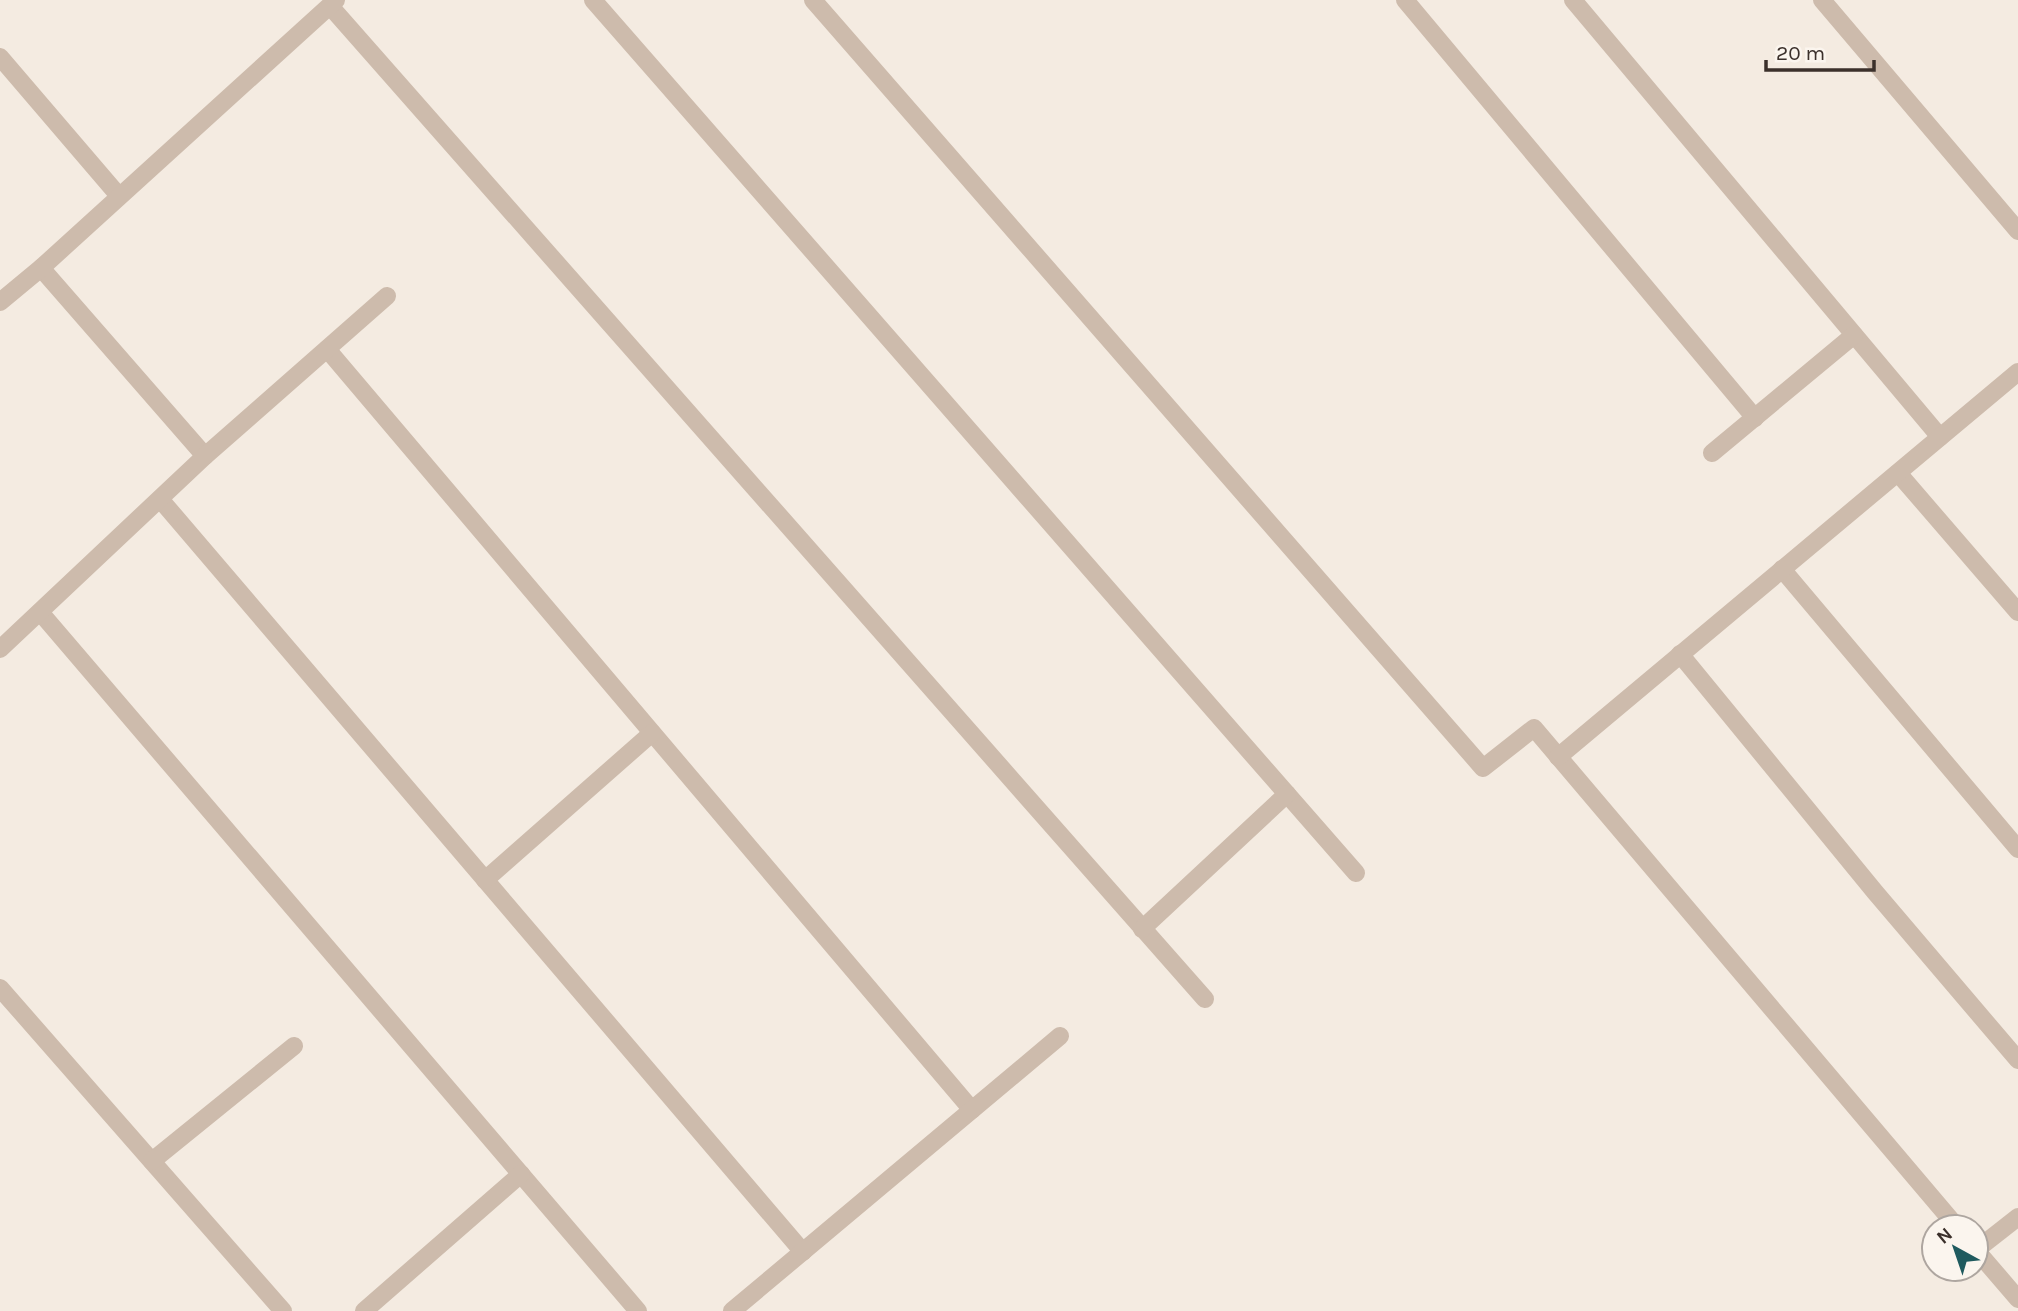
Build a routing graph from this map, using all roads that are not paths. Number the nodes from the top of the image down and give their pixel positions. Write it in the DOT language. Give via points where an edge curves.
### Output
graph roads {
  1 [pos="593,0"];
  2 [pos="813,0"];
  3 [pos="1405,0"];
  4 [pos="1573,0"];
  5 [pos="1822,0"];
  6 [pos="333,3"];
  7 [pos="0,57"];
  8 [pos="119,197"];
  9 [pos="2018,231"];
  10 [pos="41,268"];
  11 [pos="387,296"];
  12 [pos="0,302"];
  13 [pos="1854,335"];
  14 [pos="327,349"];
  15 [pos="2018,372"];
  16 [pos="1755,418"];
  17 [pos="1940,437"];
  18 [pos="1712,453"];
  19 [pos="205,456"];
  20 [pos="1898,473"];
  21 [pos="160,499"];
  22 [pos="1783,569"];
  23 [pos="40,612"];
  24 [pos="2018,612"];
  25 [pos="0,649"];
  26 [pos="1681,654"];
  27 [pos="652,733"];
  28 [pos="1558,757"];
  29 [pos="1287,794"];
  30 [pos="2018,849"];
  31 [pos="1356,873"];
  32 [pos="485,880"];
  33 [pos="1142,929"];
  34 [pos="0,988"];
  35 [pos="1205,999"];
  36 [pos="1060,1035"];
  37 [pos="294,1046"];
  38 [pos="2018,1060"];
  39 [pos="972,1110"];
  40 [pos="152,1161"];
  41 [pos="521,1174"];
  42 [pos="1945,1213"];
  43 [pos="2018,1217"];
  44 [pos="1990,1239"];
  45 [pos="803,1252"];
  46 [pos="1990,1266"];
  47 [pos="2018,1299"];
  48 [pos="283,1311"];
  49 [pos="364,1311"];
  50 [pos="638,1311"];
  51 [pos="732,1311"];
  1 -- 29 [label="street"];
  2 -- 28 [label="street" via="1483,768 1534,728"];
  3 -- 16 [label="street"];
  4 -- 13 [label="street"];
  5 -- 9 [label="street"];
  6 -- 8 [label="street"];
  6 -- 33 [label="street"];
  7 -- 8 [label="street"];
  8 -- 10 [label="street"];
  10 -- 12 [label="street"];
  10 -- 19 [label="street"];
  11 -- 14 [label="street"];
  13 -- 16 [label="street"];
  13 -- 17 [label="street"];
  14 -- 19 [label="street"];
  14 -- 27 [label="street"];
  15 -- 17 [label="street"];
  16 -- 18 [label="street"];
  17 -- 20 [label="street"];
  19 -- 21 [label="street"];
  20 -- 22 [label="street"];
  20 -- 24 [label="street"];
  21 -- 23 [label="street"];
  21 -- 32 [label="street"];
  22 -- 26 [label="street"];
  22 -- 30 [label="street"];
  23 -- 25 [label="street"];
  23 -- 41 [label="street"];
  26 -- 28 [label="street"];
  26 -- 38 [label="street"];
  27 -- 32 [label="street"];
  27 -- 39 [label="street"];
  28 -- 42 [label="street"];
  29 -- 31 [label="street"];
  29 -- 33 [label="street"];
  32 -- 45 [label="street"];
  33 -- 35 [label="street"];
  34 -- 40 [label="street"];
  36 -- 39 [label="street"];
  37 -- 40 [label="street"];
  39 -- 45 [label="street"];
  40 -- 48 [label="street"];
  41 -- 49 [label="street"];
  41 -- 50 [label="street"];
  43 -- 44 [label="street"];
  45 -- 51 [label="street"];
  46 -- 47 [label="street"];
}
